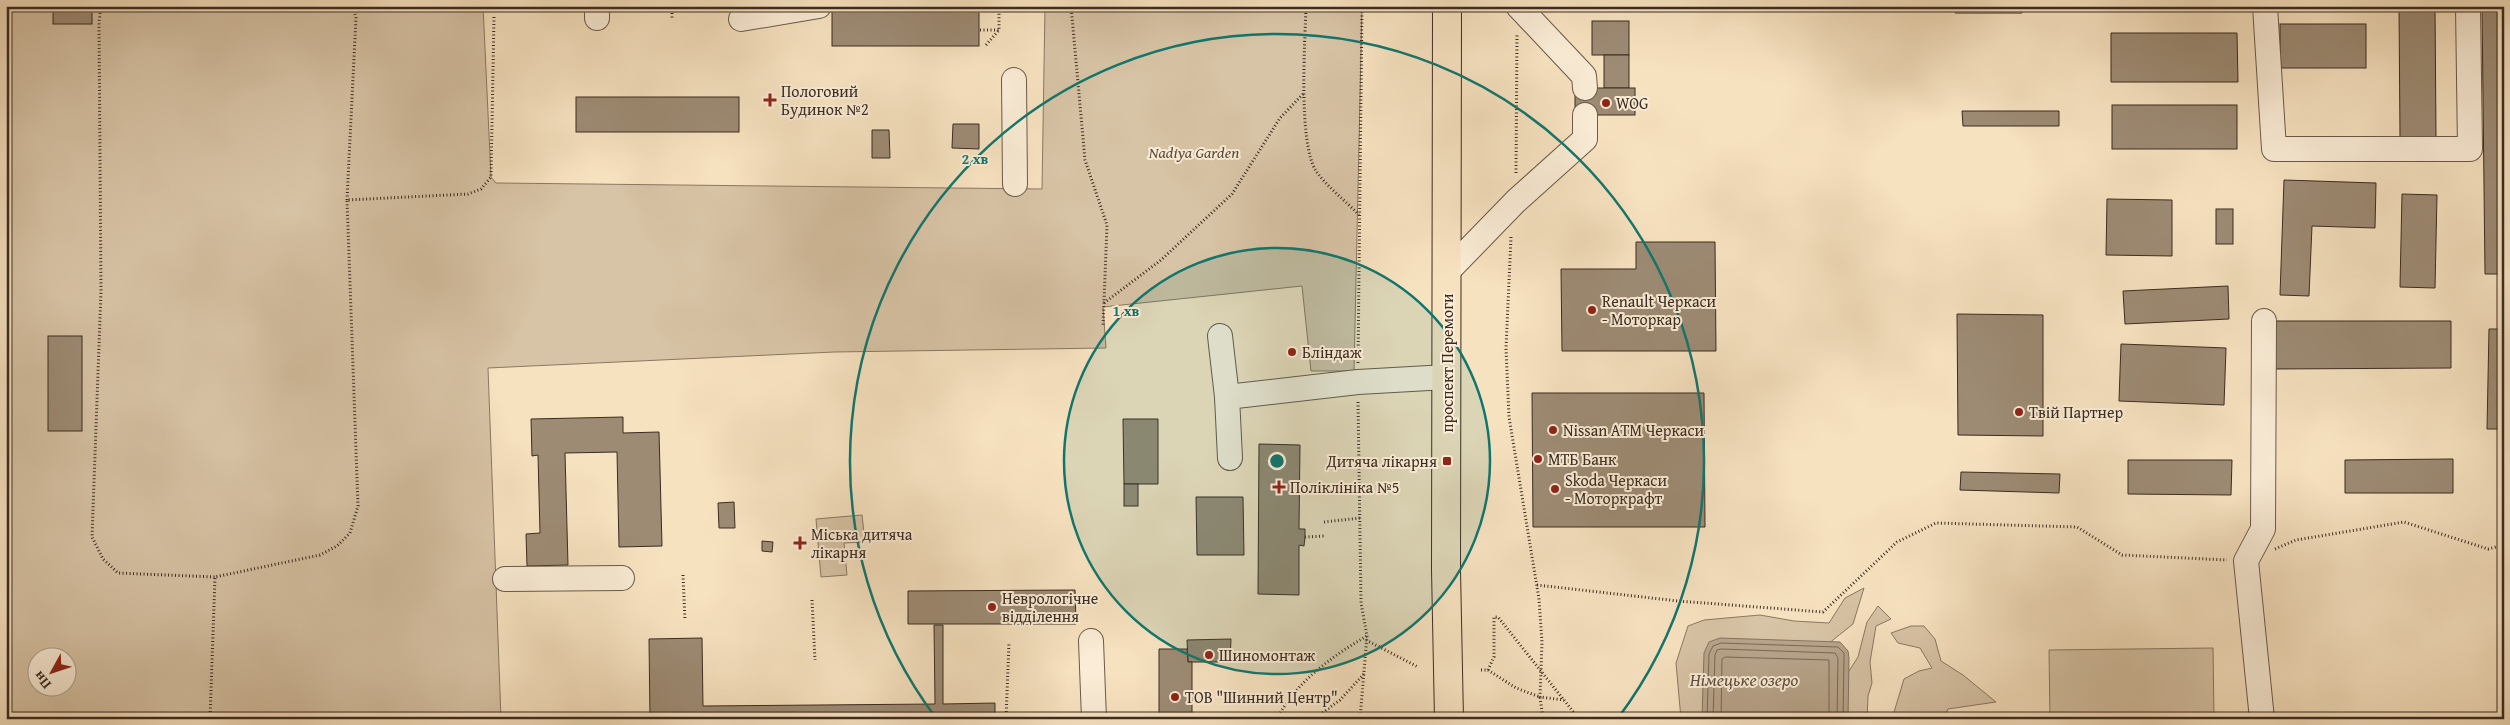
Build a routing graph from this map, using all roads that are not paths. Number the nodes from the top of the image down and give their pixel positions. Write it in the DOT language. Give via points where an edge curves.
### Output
graph roads {
  1 [pos="819,6"];
  2 [pos="1447,6"];
  3 [pos="1518,6"];
  4 [pos="2265,6"];
  5 [pos="2468,6"];
  6 [pos="741,19"];
  7 [pos="1014,80"];
  8 [pos="1585,88"];
  9 [pos="1585,115"];
  10 [pos="1015,184"];
  11 [pos="1448,272"];
  12 [pos="2264,321"];
  13 [pos="1220,336"];
  14 [pos="1447,377"];
  15 [pos="1228,397"];
  16 [pos="1230,458"];
  17 [pos="622,578"];
  18 [pos="505,579"];
  19 [pos="1091,641"];
  20 [pos="1094,719"];
  21 [pos="1449,719"];
  22 [pos="2262,719"];
  1 -- 6 [label="street"];
  2 -- 11 [label="main road, проспект Перемоги"];
  3 -- 8 [label="street" via="1584,76"];
  4 -- 5 [label="street" via="2274,148 2470,149"];
  7 -- 10 [label="street"];
  9 -- 11 [label="street" via="1585,139 1516,200"];
  11 -- 14 [label="main road, проспект Перемоги"];
  12 -- 22 [label="street" via="2263,530 2246,561"];
  13 -- 15 [label="street"];
  14 -- 15 [label="street" via="1358,382"];
  14 -- 21 [label="main road, проспект Перемоги"];
  15 -- 16 [label="street"];
  17 -- 18 [label="street"];
  19 -- 20 [label="street"];
}
